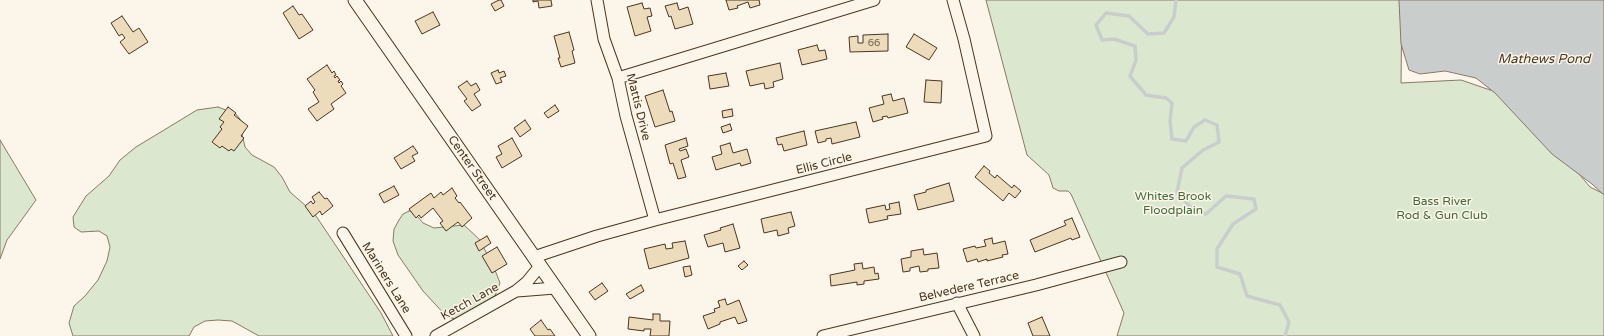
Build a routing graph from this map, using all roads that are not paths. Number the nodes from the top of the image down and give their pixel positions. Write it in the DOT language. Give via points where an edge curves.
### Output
graph roads {
  1 [pos="355,0"];
  2 [pos="597,0"];
  3 [pos="874,0"];
  4 [pos="953,0"];
  5 [pos="618,78"];
  6 [pos="655,220"];
  7 [pos="344,234"];
  8 [pos="537,261"];
  9 [pos="1121,262"];
  10 [pos="555,288"];
  11 [pos="516,291"];
  12 [pos="957,303"];
  13 [pos="406,336"];
  14 [pos="436,336"];
  15 [pos="589,336"];
  16 [pos="824,336"];
  17 [pos="974,336"];
  1 -- 8 [label="street, Center Street"];
  2 -- 5 [label="street, Mattis Drive" via="604,39"];
  3 -- 5 [label="street"];
  4 -- 6 [label="street, Ellis Circle" via="986,136"];
  5 -- 6 [label="street, Mattis Drive"];
  6 -- 8 [label="street, Ellis Circle" via="597,236"];
  7 -- 13 [label="street, Mariners Lane"];
  8 -- 10 [label="street, Center Street"];
  8 -- 11 [label="street, Ketch Lane" via="527,282"];
  9 -- 12 [label="street, Belvedere Terrace"];
  10 -- 11 [label="street, Ketch Lane"];
  10 -- 15 [label="street, Center Street"];
  11 -- 14 [label="street, Ketch Lane"];
  12 -- 16 [label="street, Belvedere Terrace"];
  12 -- 17 [label="street"];
}
